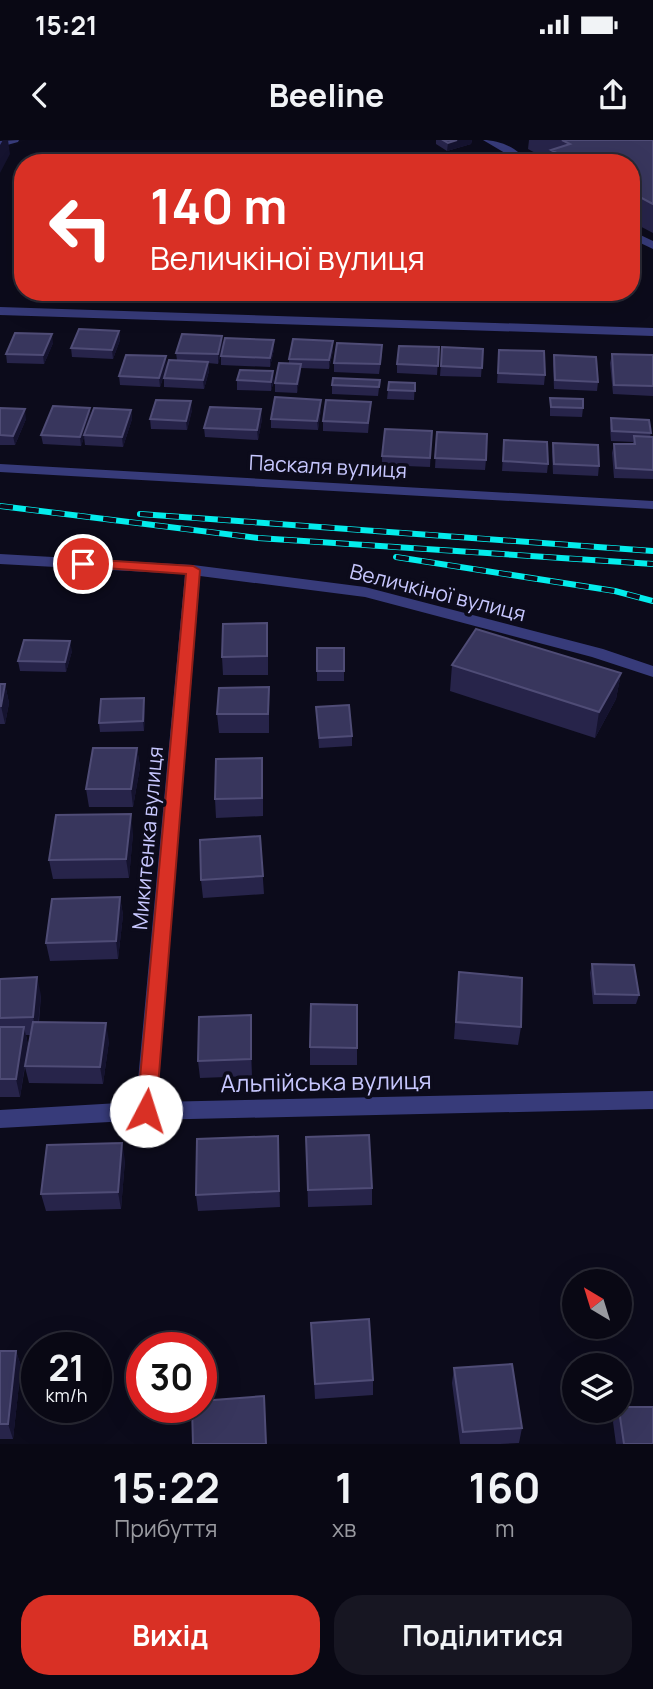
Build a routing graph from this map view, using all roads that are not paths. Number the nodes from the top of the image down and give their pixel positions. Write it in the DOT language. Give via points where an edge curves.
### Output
graph roads {
  1 [pos="14,140"];
  2 [pos="488,140"];
  3 [pos="0,144"];
  4 [pos="514,154"];
  5 [pos="0,311"];
  6 [pos="653,332"];
  7 [pos="0,468"];
  8 [pos="653,505"];
  9 [pos="0,559"];
  10 [pos="193,570"];
  11 [pos="653,672"];
  12 [pos="653,1100"];
  13 [pos="146,1111"];
  14 [pos="0,1119"];
  1 -- 3 [label="street"];
  2 -- 4 [label="street"];
  5 -- 6 [label="street"];
  7 -- 8 [label="street, Паскаля вулиця"];
  9 -- 10 [label="street, Величкіної вулиця"];
  10 -- 11 [label="street, Величкіної вулиця" via="365,592"];
  10 -- 13 [label="street, Микитенка вулиця"];
  12 -- 13 [label="street, Альпійська вулиця"];
  13 -- 14 [label="street, Альпійська вулиця"];
}
